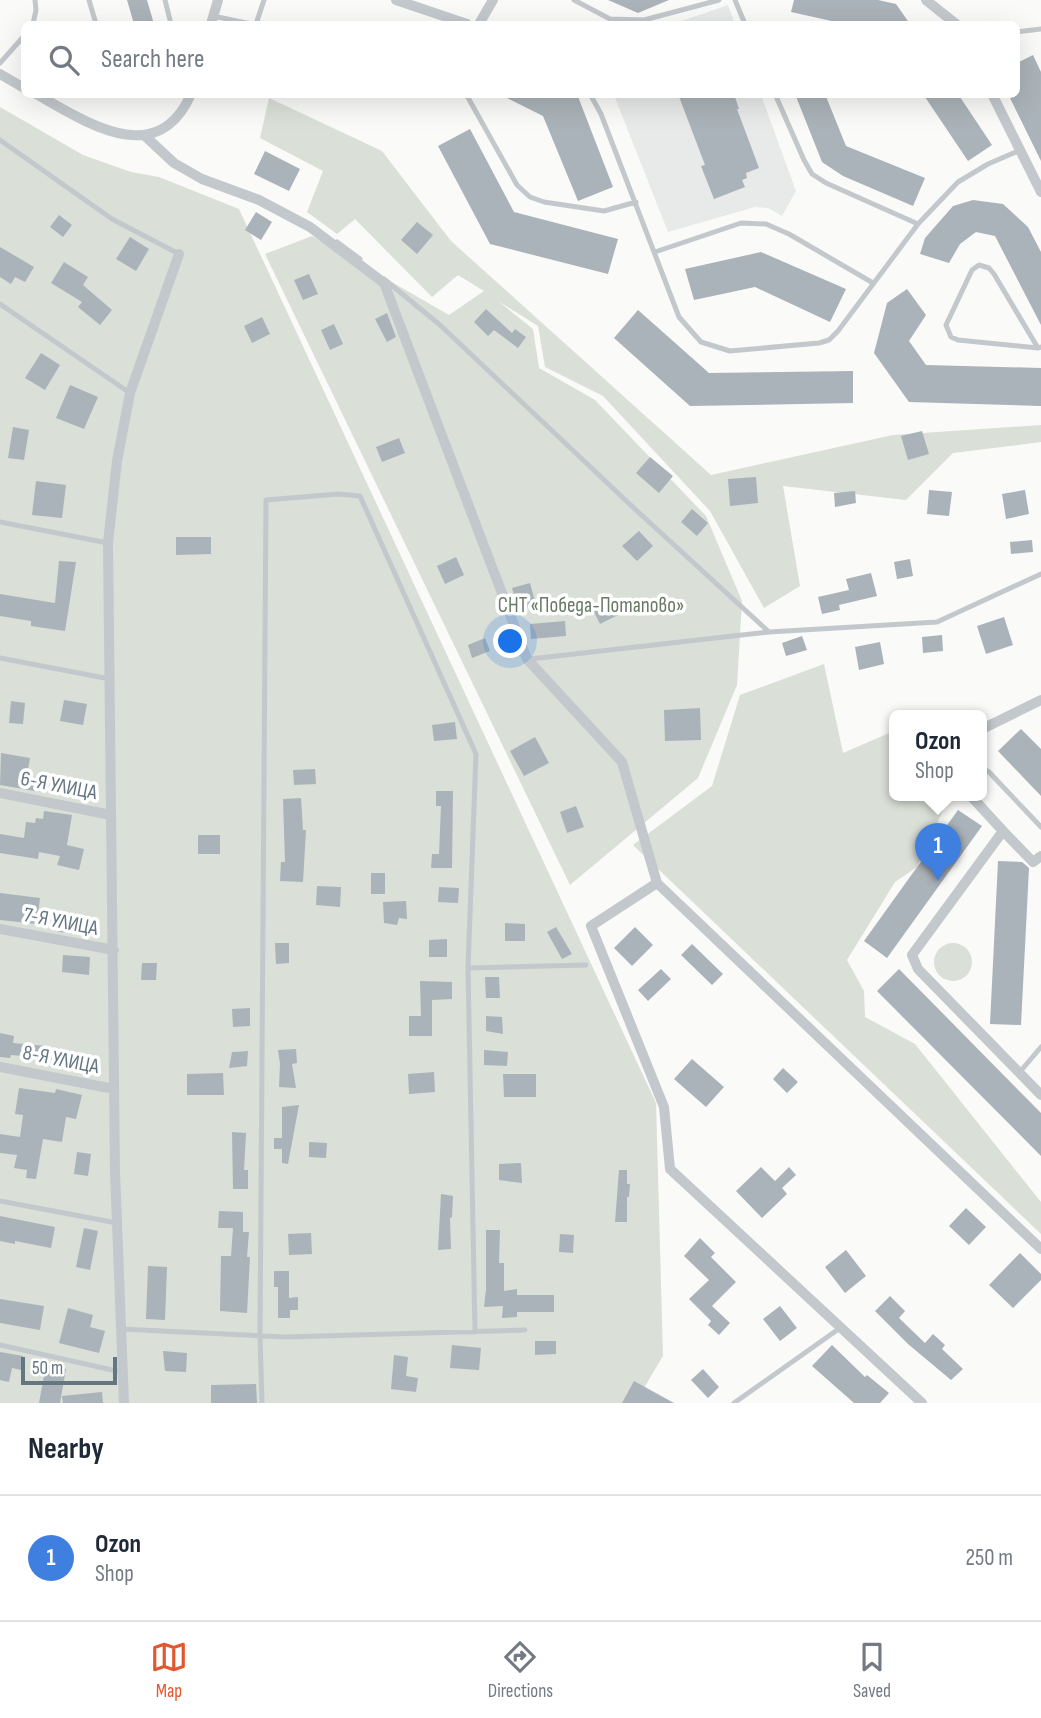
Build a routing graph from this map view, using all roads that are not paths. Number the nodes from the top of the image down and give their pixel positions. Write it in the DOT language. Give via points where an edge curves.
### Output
graph roads {
  1 [pos="35,0"];
  2 [pos="89,0"];
  3 [pos="165,0"];
  4 [pos="218,0"];
  5 [pos="264,0"];
  6 [pos="396,0"];
  7 [pos="493,0"];
  8 [pos="574,0"];
  9 [pos="719,0"];
  10 [pos="735,0"];
  11 [pos="926,0"];
  12 [pos="212,20"];
  13 [pos="34,21"];
  14 [pos="95,21"];
  15 [pos="170,21"];
  16 [pos="255,21"];
  17 [pos="458,21"];
  18 [pos="481,21"];
  19 [pos="744,21"];
  20 [pos="952,21"];
  21 [pos="1041,29"];
  22 [pos="1020,32"];
  23 [pos="21,39"];
  24 [pos="0,63"];
  25 [pos="0,74"];
  26 [pos="21,86"];
  27 [pos="44,98"];
  28 [pos="188,98"];
  29 [pos="468,98"];
  30 [pos="592,98"];
  31 [pos="777,98"];
  32 [pos="994,98"];
  33 [pos="145,136"];
  34 [pos="0,140"];
  35 [pos="1018,150"];
  36 [pos="1041,192"];
  37 [pos="635,202"];
  38 [pos="918,224"];
  39 [pos="310,227"];
  40 [pos="654,252"];
  41 [pos="179,254"];
  42 [pos="873,282"];
  43 [pos="0,304"];
  44 [pos="1039,347"];
  45 [pos="130,393"];
  46 [pos="0,522"];
  47 [pos="108,543"];
  48 [pos="1041,574"];
  49 [pos="769,632"];
  50 [pos="0,658"];
  51 [pos="527,659"];
  52 [pos="110,679"];
  53 [pos="1041,701"];
  54 [pos="987,727"];
  55 [pos="987,773"];
  56 [pos="0,793"];
  57 [pos="976,801"];
  58 [pos="111,815"];
  59 [pos="1041,827"];
  60 [pos="1003,831"];
  61 [pos="1041,856"];
  62 [pos="657,883"];
  63 [pos="0,929"];
  64 [pos="114,950"];
  65 [pos="586,965"];
  66 [pos="468,968"];
  67 [pos="1041,1047"];
  68 [pos="0,1067"];
  69 [pos="1019,1073"];
  70 [pos="114,1089"];
  71 [pos="1041,1095"];
  72 [pos="0,1201"];
  73 [pos="117,1223"];
  74 [pos="1041,1249"];
  75 [pos="842,1327"];
  76 [pos="120,1329"];
  77 [pos="525,1330"];
  78 [pos="475,1332"];
  79 [pos="260,1336"];
  80 [pos="0,1345"];
  81 [pos="121,1372"];
  82 [pos="918,1401"];
  83 [pos="124,1403"];
  84 [pos="262,1403"];
  85 [pos="734,1403"];
  1 -- 13 [label="lane"];
  2 -- 14 [label="lane"];
  3 -- 15 [label="lane"];
  4 -- 12 [label="street"];
  5 -- 16 [label="lane"];
  6 -- 17 [label="street"];
  7 -- 18 [label="street"];
  8 -- 9 [label="lane" via="610,19 644,20"];
  10 -- 19 [label="lane"];
  11 -- 20 [label="street"];
  21 -- 22 [label="lane"];
  23 -- 24 [label="lane"];
  25 -- 26 [label="street"];
  27 -- 33 [label="street" via="109,131"];
  28 -- 33 [label="street" via="173,121"];
  29 -- 37 [label="lane" via="517,185 530,197 604,211"];
  30 -- 37 [label="lane"];
  31 -- 38 [label="lane" via="812,174"];
  32 -- 35 [label="street"];
  33 -- 39 [label="street" via="193,174"];
  34 -- 41 [label="lane" via="112,219"];
  35 -- 36 [label="street"];
  35 -- 38 [label="lane" via="958,182"];
  37 -- 40 [label="lane"];
  38 -- 42 [label="lane"];
  39 -- 49 [label="lane" via="346,247 440,325"];
  39 -- 51 [label="street" via="384,284"];
  40 -- 42 [label="lane" via="741,223 766,224"];
  40 -- 42 [label="lane" via="679,317 701,342 730,351 829,340"];
  41 -- 45 [label="street"];
  43 -- 45 [label="lane"];
  44 -- 44 [label="lane" via="989,268 979,265 972,270 946,325 951,337"];
  45 -- 47 [label="street"];
  46 -- 47 [label="lane"];
  47 -- 52 [label="street"];
  48 -- 49 [label="lane" via="937,622"];
  49 -- 51 [label="lane"];
  50 -- 52 [label="lane"];
  51 -- 62 [label="street" via="622,762"];
  52 -- 58 [label="street"];
  53 -- 54 [label="street"];
  55 -- 59 [label="lane"];
  56 -- 58 [label="street, 6-Я УЛИЦА"];
  57 -- 60 [label="street"];
  58 -- 64 [label="street"];
  60 -- 61 [label="street" via="1033,862"];
  60 -- 69 [label="street" via="914,951 912,960"];
  62 -- 74 [label="street"];
  62 -- 75 [label="street" via="591,926 664,1107 670,1169"];
  63 -- 64 [label="street, 7-Я УЛИЦА"];
  64 -- 70 [label="street"];
  65 -- 66 [label="lane"];
  66 -- 78 [label="lane"];
  66 -- 79 [label="lane" via="476,754 360,496 266,500"];
  67 -- 69 [label="lane"];
  68 -- 70 [label="street, 8-Я УЛИЦА"];
  69 -- 71 [label="street"];
  70 -- 73 [label="street"];
  72 -- 73 [label="lane"];
  73 -- 76 [label="street"];
  75 -- 82 [label="street"];
  75 -- 85 [label="lane"];
  76 -- 79 [label="lane"];
  76 -- 81 [label="street"];
  77 -- 78 [label="lane"];
  78 -- 79 [label="lane"];
  79 -- 84 [label="lane"];
  80 -- 81 [label="lane"];
  81 -- 83 [label="street"];
}
